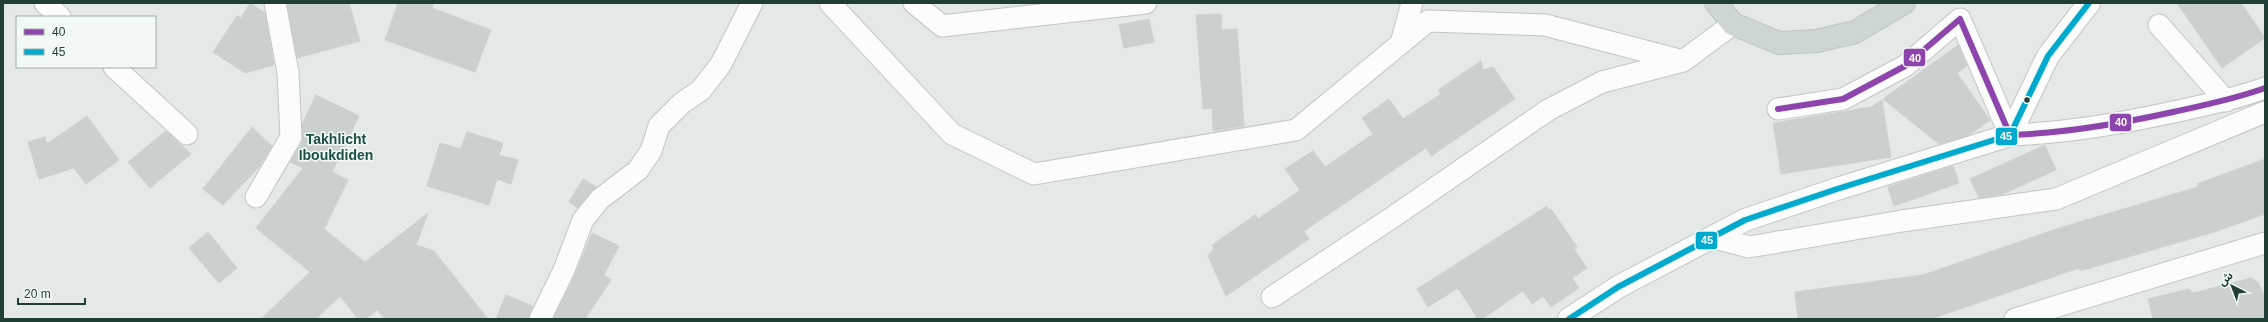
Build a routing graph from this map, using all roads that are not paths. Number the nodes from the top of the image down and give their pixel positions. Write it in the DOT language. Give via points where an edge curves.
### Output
graph roads {
  1 [pos="45,3"];
  2 [pos="275,3"];
  3 [pos="752,3"];
  4 [pos="830,3"];
  5 [pos="914,3"];
  6 [pos="1146,3"];
  7 [pos="1412,3"];
  8 [pos="1716,3"];
  9 [pos="1904,3"];
  10 [pos="2089,3"];
  11 [pos="59,16"];
  12 [pos="1733,24"];
  13 [pos="2159,25"];
  14 [pos="1402,43"];
  15 [pos="1683,61"];
  16 [pos="115,68"];
  17 [pos="2265,88"];
  18 [pos="2226,101"];
  19 [pos="1778,109"];
  20 [pos="2265,112"];
  21 [pos="187,134"];
  22 [pos="2010,135"];
  23 [pos="256,197"];
  24 [pos="1714,238"];
  25 [pos="2265,243"];
  26 [pos="1272,297"];
  27 [pos="540,319"];
  28 [pos="1569,319"];
  29 [pos="2015,319"];
  1 -- 11 [label="street"];
  2 -- 23 [label="street" via="288,73 291,137"];
  3 -- 27 [label="street" via="721,64 701,90 682,103 660,126 651,151 638,170 600,199 583,220 564,270"];
  4 -- 14 [label="street" via="952,134 1034,174 1296,130"];
  5 -- 6 [label="street" via="942,26"];
  7 -- 14 [label="street"];
  8 -- 12 [label="main road"];
  9 -- 12 [label="main road" via="1855,32 1817,42 1779,43"];
  10 -- 22 [label="street" via="2048,56"];
  12 -- 15 [label="street"];
  13 -- 18 [label="street"];
  14 -- 15 [label="street" via="1428,21 1545,25"];
  15 -- 26 [label="street" via="1602,82 1548,110 1390,220"];
  16 -- 21 [label="street"];
  17 -- 18 [label="street"];
  18 -- 22 [label="street" via="2115,125"];
  19 -- 22 [label="street" via="1843,99 1905,66 1960,19"];
  20 -- 24 [label="street" via="2056,199 1902,221 1749,248"];
  22 -- 24 [label="street" via="1745,220"];
  24 -- 28 [label="street" via="1618,287"];
  25 -- 29 [label="street"];
}
